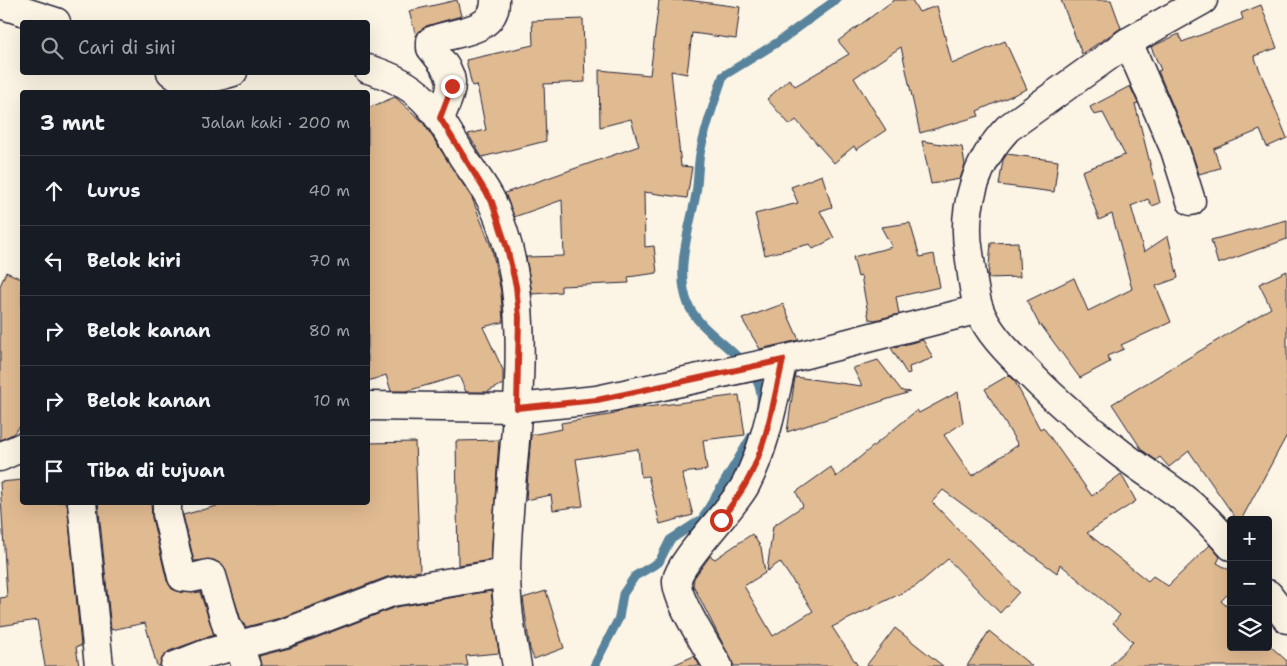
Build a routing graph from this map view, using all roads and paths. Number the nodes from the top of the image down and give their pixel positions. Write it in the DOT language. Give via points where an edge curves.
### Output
graph roads {
  1 [pos="495,0"];
  2 [pos="1204,0"];
  3 [pos="0,4"];
  4 [pos="50,20"];
  5 [pos="1128,42"];
  6 [pos="370,70"];
  7 [pos="174,75"];
  8 [pos="218,75"];
  9 [pos="440,118"];
  10 [pos="1192,201"];
  11 [pos="979,309"];
  12 [pos="783,360"];
  13 [pos="370,406"];
  14 [pos="517,408"];
  15 [pos="20,448"];
  16 [pos="0,457"];
  17 [pos="82,505"];
  18 [pos="167,505"];
  19 [pos="1227,542"];
  20 [pos="506,573"];
  21 [pos="1272,599"];
  22 [pos="1287,619"];
  23 [pos="242,656"];
  24 [pos="98,666"];
  25 [pos="175,666"];
  26 [pos="517,666"];
  27 [pos="718,666"];
  1 -- 9 [label="street" via="487,21 476,29 431,41 431,48 449,70 452,86"];
  2 -- 5 [label="street"];
  3 -- 4 [label="street"];
  5 -- 10 [label="street" via="1175,150"];
  5 -- 11 [label="street" via="1048,98 993,143 978,174 966,219"];
  6 -- 9 [label="street" via="418,91"];
  7 -- 8 [label="street" via="188,81"];
  9 -- 14 [label="street" via="492,202 507,248 519,317"];
  11 -- 12 [label="street"];
  11 -- 19 [label="street" via="1004,347 1042,387 1116,450 1184,499"];
  12 -- 14 [label="street" via="597,400"];
  12 -- 27 [label="street" via="760,454 745,486 684,564 677,580 679,594"];
  13 -- 14 [label="street"];
  14 -- 20 [label="street"];
  15 -- 16 [label="street"];
  17 -- 24 [label="street"];
  18 -- 23 [label="street" via="182,577 212,576 227,627"];
  20 -- 23 [label="street" via="392,592 285,633"];
  20 -- 26 [label="street"];
  21 -- 22 [label="street"];
  23 -- 25 [label="street" via="208,654"];
}
